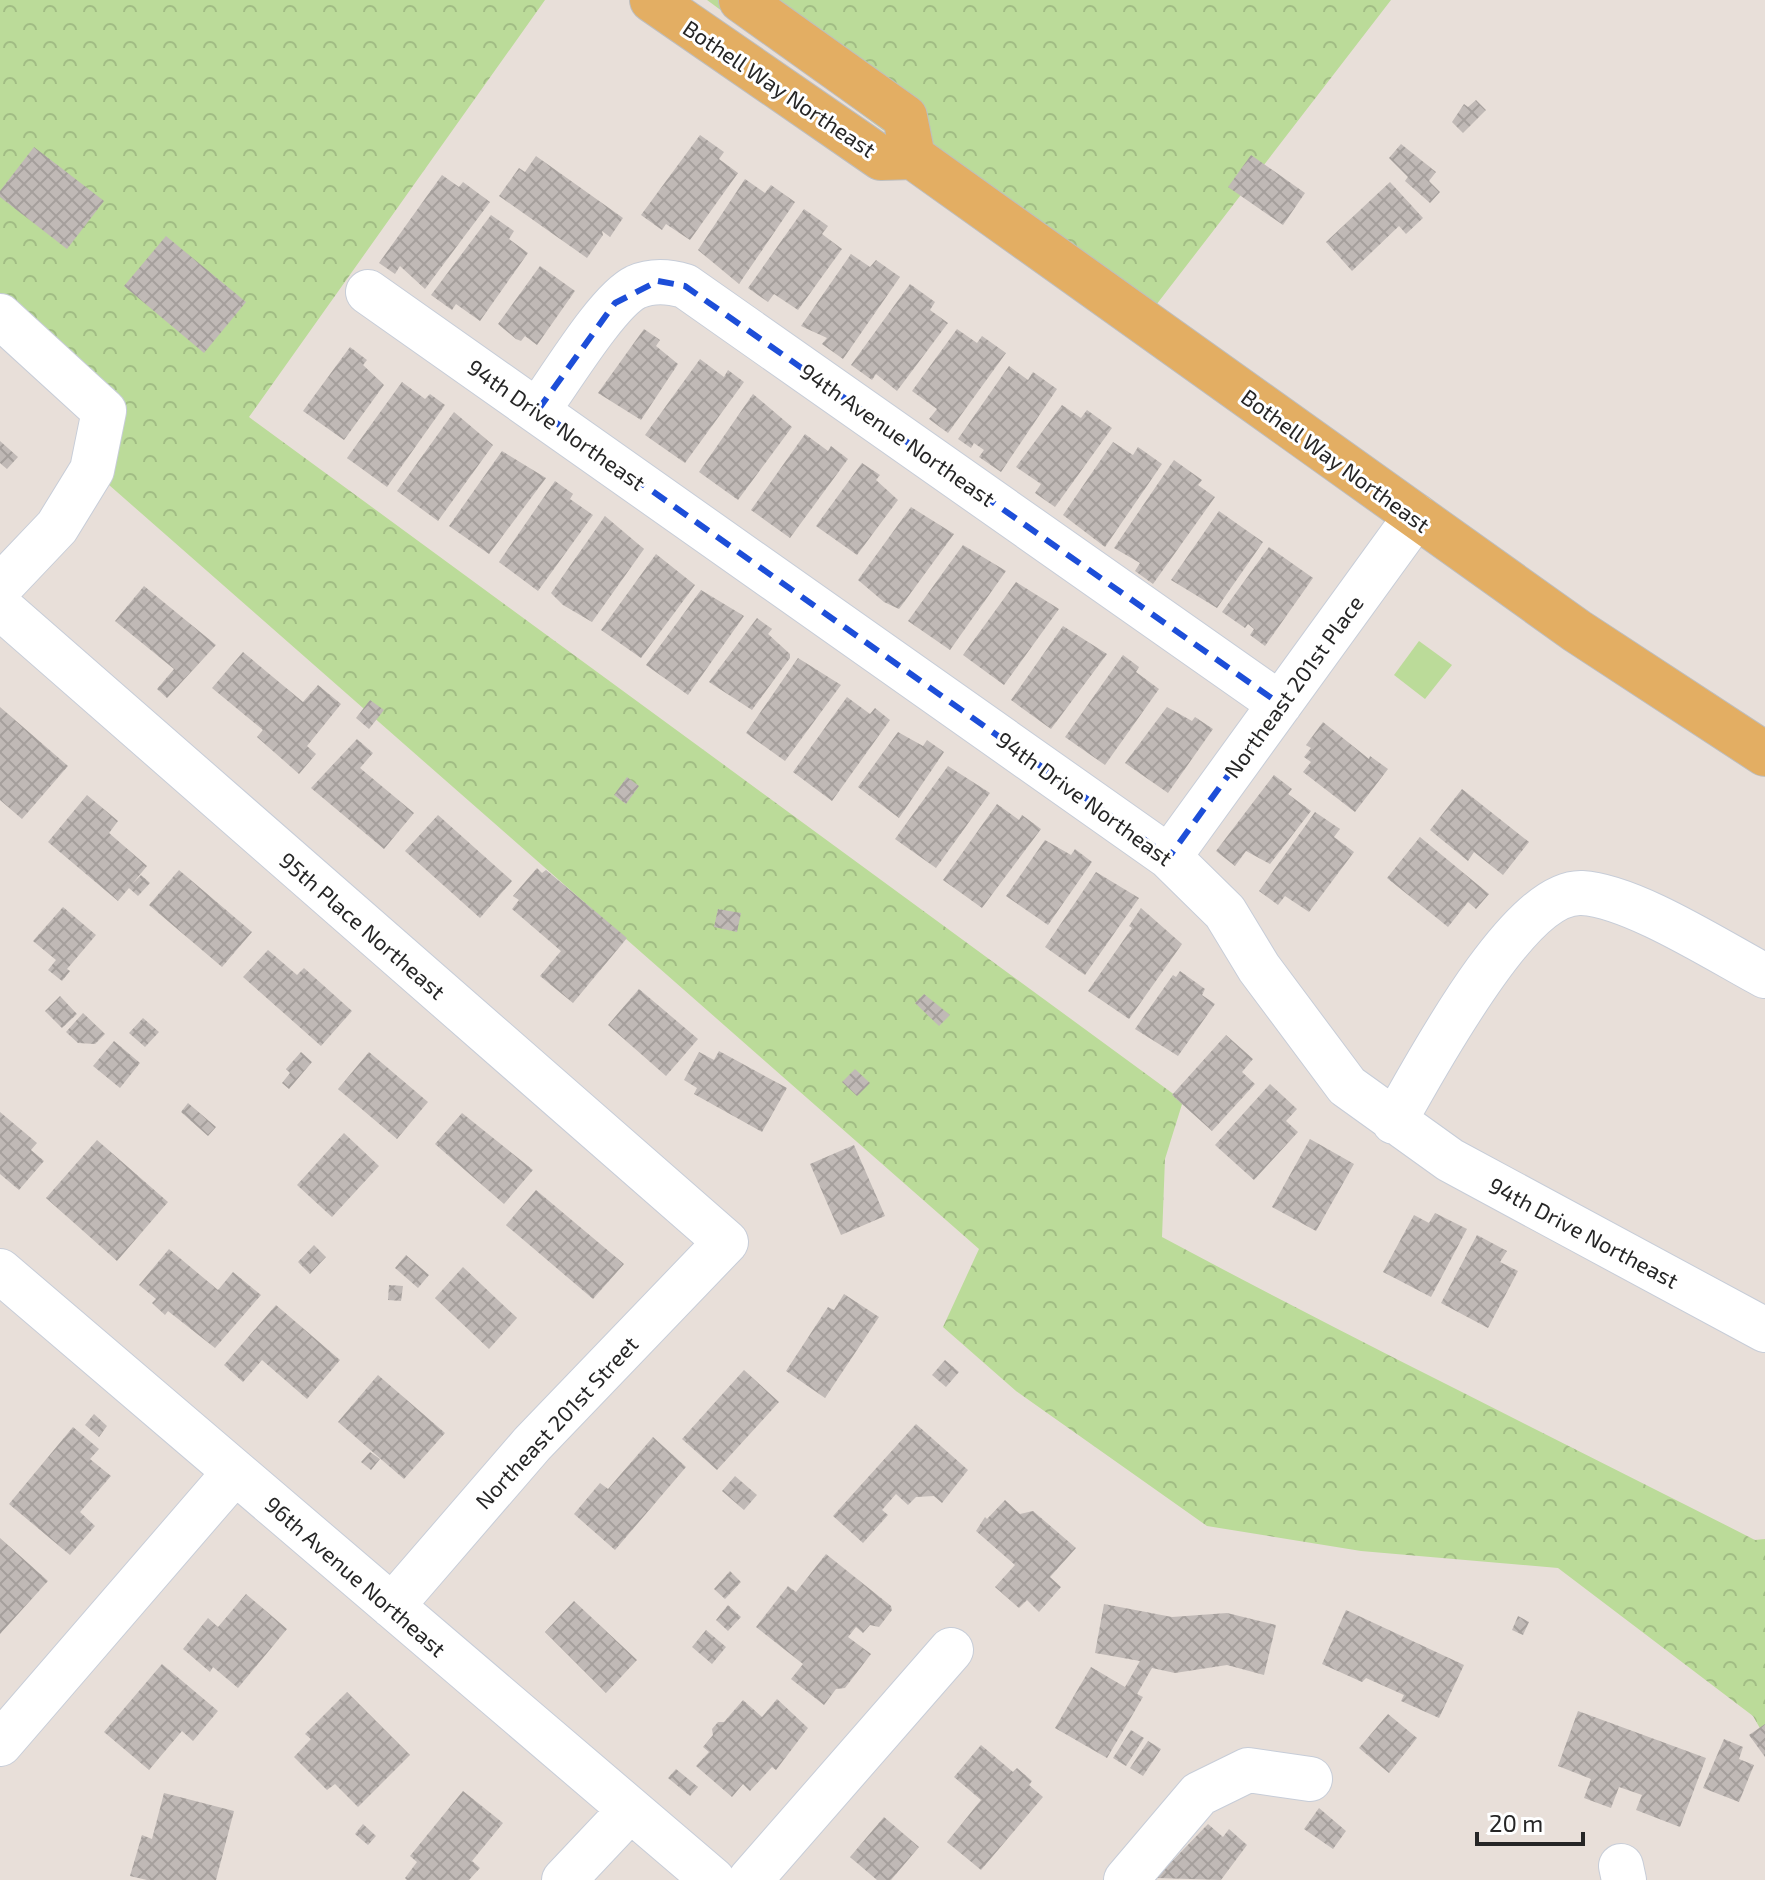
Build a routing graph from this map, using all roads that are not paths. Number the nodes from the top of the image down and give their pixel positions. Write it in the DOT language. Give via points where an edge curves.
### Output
graph roads {
  1 [pos="652,0"];
  2 [pos="741,0"];
  3 [pos="913,157"];
  4 [pos="368,292"];
  5 [pos="0,316"];
  6 [pos="538,410"];
  7 [pos="1416,516"];
  8 [pos="0,587"];
  9 [pos="0,607"];
  10 [pos="1280,704"];
  11 [pos="1765,754"];
  12 [pos="1169,857"];
  13 [pos="1765,976"];
  14 [pos="1394,1122"];
  15 [pos="726,1242"];
  16 [pos="0,1271"];
  17 [pos="1765,1330"];
  18 [pos="235,1472"];
  19 [pos="392,1606"];
  20 [pos="951,1650"];
  21 [pos="0,1744"];
  22 [pos="1310,1779"];
  23 [pos="630,1810"];
  24 [pos="564,1880"];
  25 [pos="713,1880"];
  26 [pos="750,1880"];
  27 [pos="1126,1880"];
  1 -- 3 [label="main road, Bothell Way Northeast" via="881,158"];
  2 -- 3 [label="main road, Bothell Way Northeast" via="905,117"];
  3 -- 7 [label="main road, Bothell Way Northeast"];
  4 -- 6 [label="street, 94th Drive Northeast"];
  5 -- 8 [label="street" via="104,411 92,470 57,527"];
  6 -- 10 [label="street, 94th Avenue Northeast" via="615,303 635,288 658,281 685,286"];
  6 -- 12 [label="street, 94th Drive Northeast"];
  7 -- 10 [label="street, Northeast 201st Place"];
  7 -- 11 [label="main road, Bothell Way Northeast" via="1577,631"];
  9 -- 15 [label="street, 95th Place Northeast"];
  10 -- 12 [label="street, Northeast 201st Place"];
  12 -- 14 [label="street, 94th Drive Northeast" via="1225,912 1259,968 1347,1086"];
  13 -- 14 [label="street" via="1618,900 1580,893 1549,902 1518,929 1439,1043"];
  14 -- 17 [label="street, 94th Drive Northeast" via="1450,1160"];
  15 -- 19 [label="street, Northeast 201st Street" via="532,1444"];
  16 -- 18 [label="street, 96th Avenue Northeast"];
  18 -- 19 [label="street, 96th Avenue Northeast"];
  18 -- 21 [label="street"];
  19 -- 23 [label="street, 96th Avenue Northeast"];
  20 -- 26 [label="street"];
  22 -- 27 [label="street" via="1248,1770 1199,1794"];
  23 -- 24 [label="street"];
  23 -- 25 [label="street, 96th Avenue Northeast"];
}
